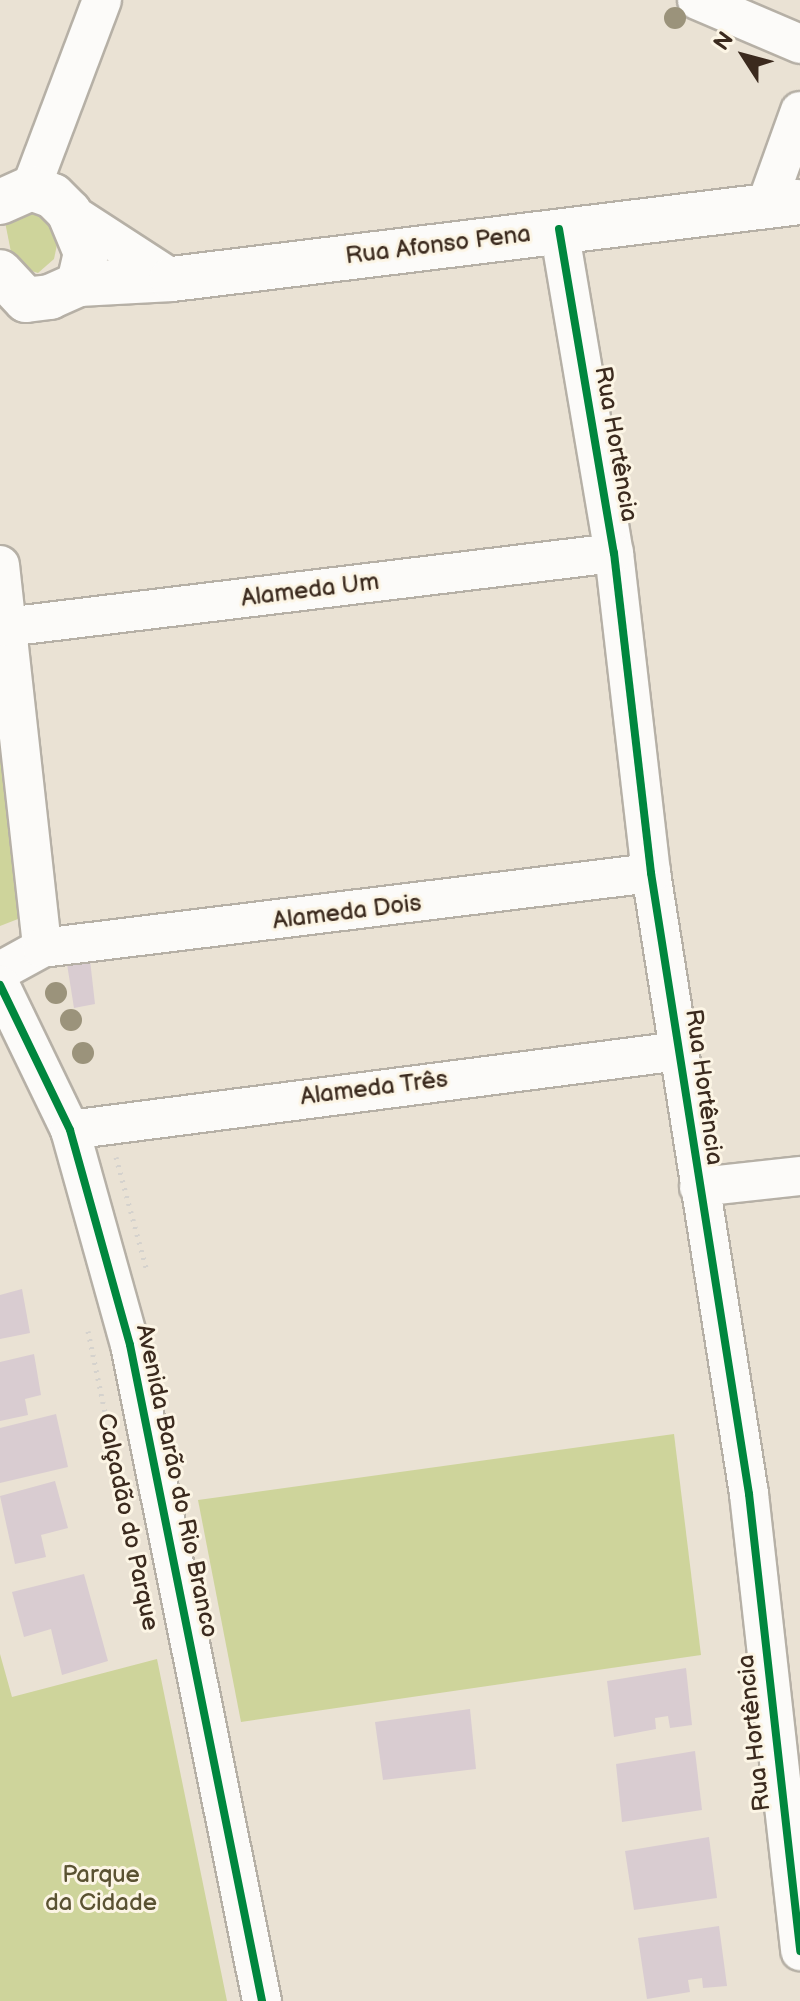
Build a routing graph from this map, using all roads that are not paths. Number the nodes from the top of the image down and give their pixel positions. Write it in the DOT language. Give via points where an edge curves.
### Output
graph roads {
  1 [pos="102,0"];
  2 [pos="697,0"];
  3 [pos="800,44"];
  4 [pos="800,111"];
  5 [pos="10,194"];
  6 [pos="782,205"];
  7 [pos="69,212"];
  8 [pos="559,229"];
  9 [pos="172,279"];
  10 [pos="79,284"];
  11 [pos="9,295"];
  12 [pos="614,553"];
  13 [pos="0,565"];
  14 [pos="6,627"];
  15 [pos="651,873"];
  16 [pos="42,948"];
  17 [pos="0,971"];
  18 [pos="0,985"];
  19 [pos="679,1051"];
  20 [pos="70,1130"];
  21 [pos="800,1176"];
  22 [pos="699,1187"];
  23 [pos="800,1951"];
  24 [pos="262,2001"];
  1 -- 5 [label="street"];
  2 -- 3 [label="street"];
  4 -- 6 [label="street"];
  5 -- 7 [label="main road" via="53,196"];
  6 -- 8 [label="main road, Rua Afonso Pena"];
  7 -- 9 [label="street"];
  7 -- 10 [label="main road" via="86,253"];
  8 -- 9 [label="main road, Rua Afonso Pena"];
  8 -- 12 [label="street, Rua Hortência"];
  9 -- 10 [label="main road, Rua Afonso Pena"];
  10 -- 11 [label="main road, Rua Afonso Pena" via="50,297"];
  12 -- 14 [label="street, Alameda Um"];
  12 -- 15 [label="street, Rua Hortência"];
  13 -- 14 [label="street"];
  14 -- 16 [label="street"];
  15 -- 16 [label="street, Alameda Dois"];
  15 -- 19 [label="street, Rua Hortência"];
  16 -- 17 [label="street"];
  18 -- 20 [label="street, Avenida Barão do Rio Branco"];
  19 -- 20 [label="street, Alameda Três"];
  19 -- 22 [label="street, Rua Hortência"];
  20 -- 24 [label="street, Avenida Barão do Rio Branco" via="130,1345"];
  21 -- 22 [label="street"];
  22 -- 23 [label="street, Rua Hortência" via="749,1494"];
}
